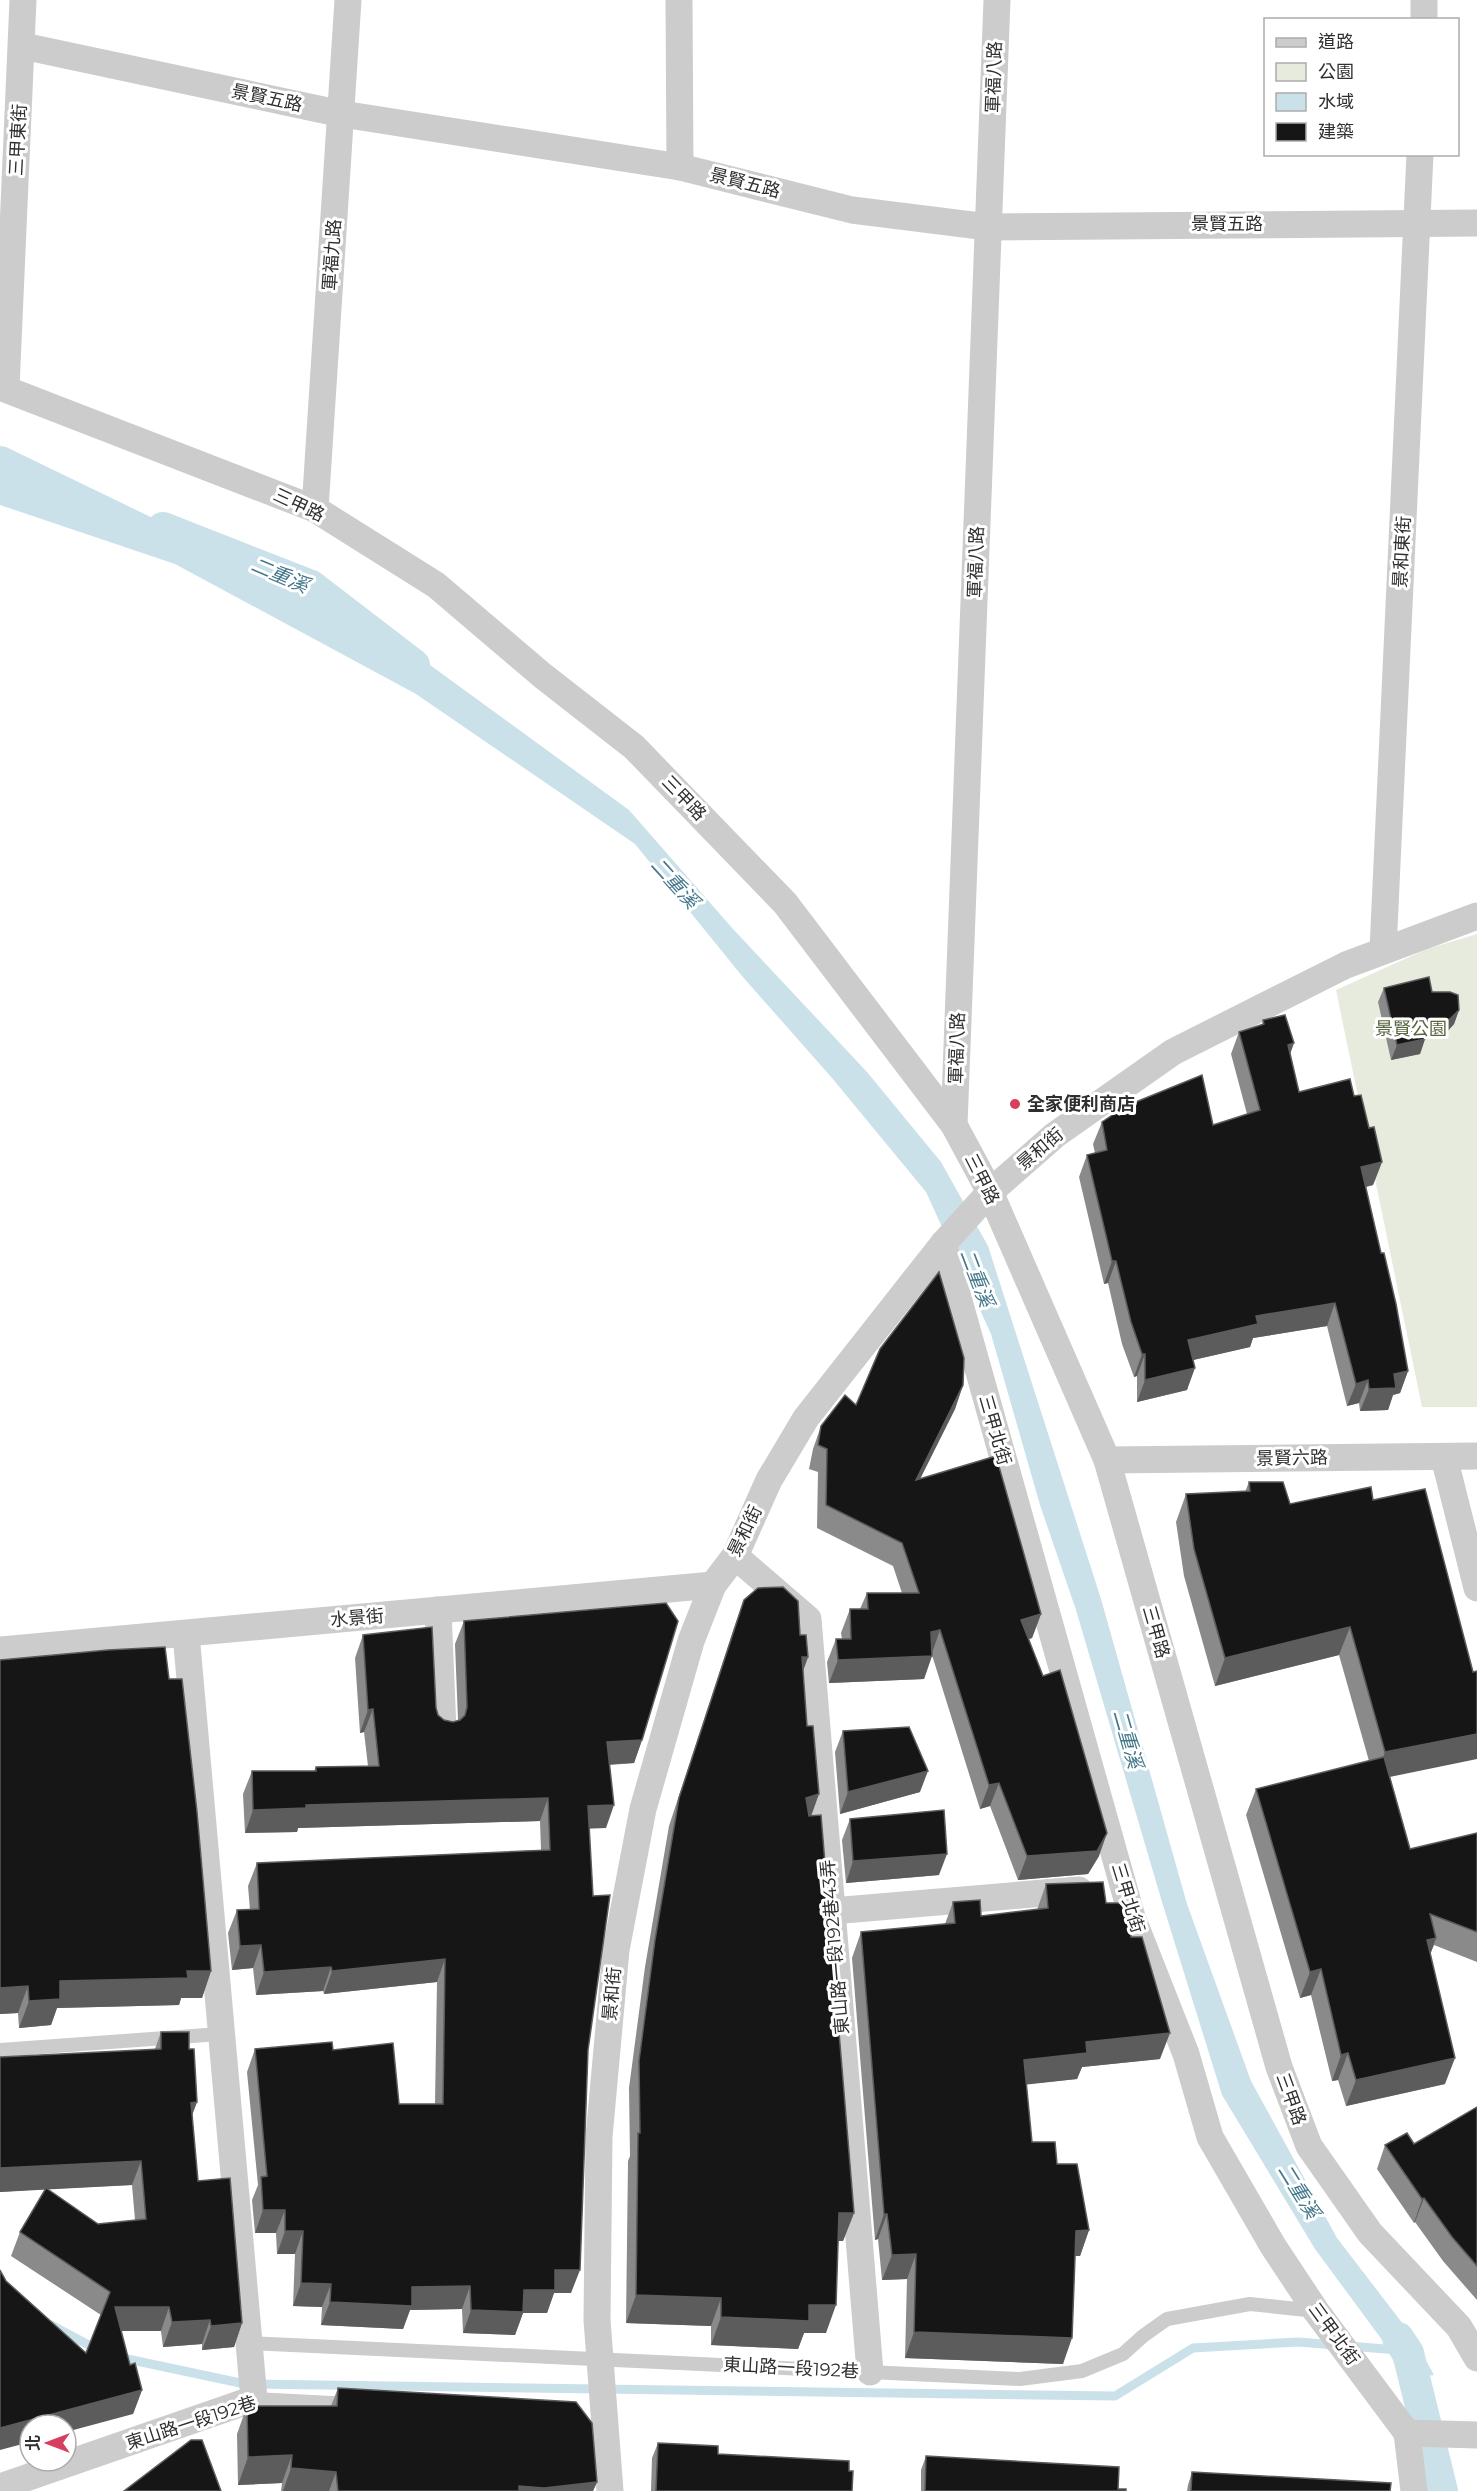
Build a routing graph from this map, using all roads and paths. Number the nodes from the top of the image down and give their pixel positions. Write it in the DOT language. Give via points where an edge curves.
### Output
graph roads {
  1 [pos="23,0"];
  2 [pos="348,0"];
  3 [pos="680,0"];
  4 [pos="997,0"];
  5 [pos="1424,0"];
  6 [pos="1424,18"];
  7 [pos="23,46"];
  8 [pos="342,114"];
  9 [pos="1420,156"];
  10 [pos="680,167"];
  11 [pos="1418,223"];
  12 [pos="1477,223"];
  13 [pos="988,227"];
  14 [pos="3,387"];
  15 [pos="315,509"];
  16 [pos="1477,916"];
  17 [pos="1383,950"];
  18 [pos="954,1125"];
  19 [pos="990,1192"];
  20 [pos="943,1244"];
  21 [pos="1477,1456"];
  22 [pos="1444,1457"];
  23 [pos="1107,1460"];
  24 [pos="735,1556"];
  25 [pos="713,1585"];
  26 [pos="1477,1588"];
  27 [pos="438,1610"];
  28 [pos="186,1634"];
  29 [pos="0,1650"];
  30 [pos="443,1730"];
  31 [pos="1123,1887"];
  32 [pos="832,1911"];
  33 [pos="220,2034"];
  34 [pos="0,2050"];
  35 [pos="1316,2311"];
  36 [pos="249,2343"];
  37 [pos="1477,2358"];
  38 [pos="600,2360"];
  39 [pos="870,2372"];
  40 [pos="254,2399"];
  41 [pos="371,2405"];
  42 [pos="1407,2433"];
  43 [pos="1477,2435"];
  44 [pos="0,2487"];
  45 [pos="610,2491"];
  46 [pos="1414,2491"];
  1 -- 7 [label="street, 三甲東街"];
  2 -- 8 [label="street, 軍福九路"];
  3 -- 10 [label="street"];
  4 -- 13 [label="street, 軍福八路"];
  5 -- 6 [label="street"];
  7 -- 8 [label="street, 景賢五路"];
  7 -- 14 [label="street, 三甲東街"];
  8 -- 10 [label="street, 景賢五路"];
  8 -- 15 [label="street, 軍福九路"];
  9 -- 11 [label="street, 景和東街"];
  10 -- 13 [label="street, 景賢五路" via="852,210"];
  11 -- 12 [label="street, 景賢五路"];
  11 -- 13 [label="street, 景賢五路"];
  11 -- 17 [label="street, 景和東街"];
  13 -- 18 [label="street, 軍福八路"];
  14 -- 15 [label="street, 三甲路"];
  15 -- 18 [label="street, 三甲路" via="436,585 634,747 785,903"];
  16 -- 17 [label="street, 景和街"];
  17 -- 19 [label="street, 景和街" via="1173,1052 1056,1135"];
  18 -- 19 [label="street, 三甲路"];
  19 -- 20 [label="street, 景和街"];
  19 -- 23 [label="street, 三甲路"];
  20 -- 24 [label="street, 景和街" via="806,1418 768,1480"];
  20 -- 31 [label="street, 三甲北街"];
  21 -- 22 [label="street, 景賢六路"];
  22 -- 23 [label="street, 景賢六路"];
  22 -- 26 [label="street"];
  23 -- 37 [label="street, 三甲路" via="1279,2067 1309,2146 1370,2233 1459,2326"];
  24 -- 25 [label="street, 景和街"];
  24 -- 32 [label="street, 東山路一段192巷43弄" via="808,1618"];
  25 -- 27 [label="street, 水景街"];
  25 -- 38 [label="street, 景和街" via="691,1641 643,1809 616,1950 599,2137"];
  27 -- 28 [label="street, 水景街"];
  27 -- 30 [label="street"];
  28 -- 29 [label="street, 水景街"];
  28 -- 33 [label="street"];
  31 -- 32 [label="street"];
  31 -- 35 [label="street, 三甲北街" via="1185,2054 1210,2137"];
  32 -- 39 [label="street, 東山路一段192巷43弄"];
  33 -- 34 [label="lane"];
  33 -- 36 [label="street"];
  35 -- 39 [label="lane, 東山路一段192巷" via="1250,2304 1167,2319 1123,2354 1082,2371 1020,2379"];
  35 -- 42 [label="street, 三甲北街"];
  36 -- 38 [label="lane, 東山路一段192巷"];
  36 -- 40 [label="street"];
  38 -- 39 [label="lane, 東山路一段192巷"];
  38 -- 45 [label="street, 景和街" via="598,2417"];
  40 -- 41 [label="lane, 東山路一段192巷"];
  40 -- 44 [label="street, 東山路一段192巷"];
  42 -- 43 [label="street"];
  42 -- 46 [label="street"];
}
